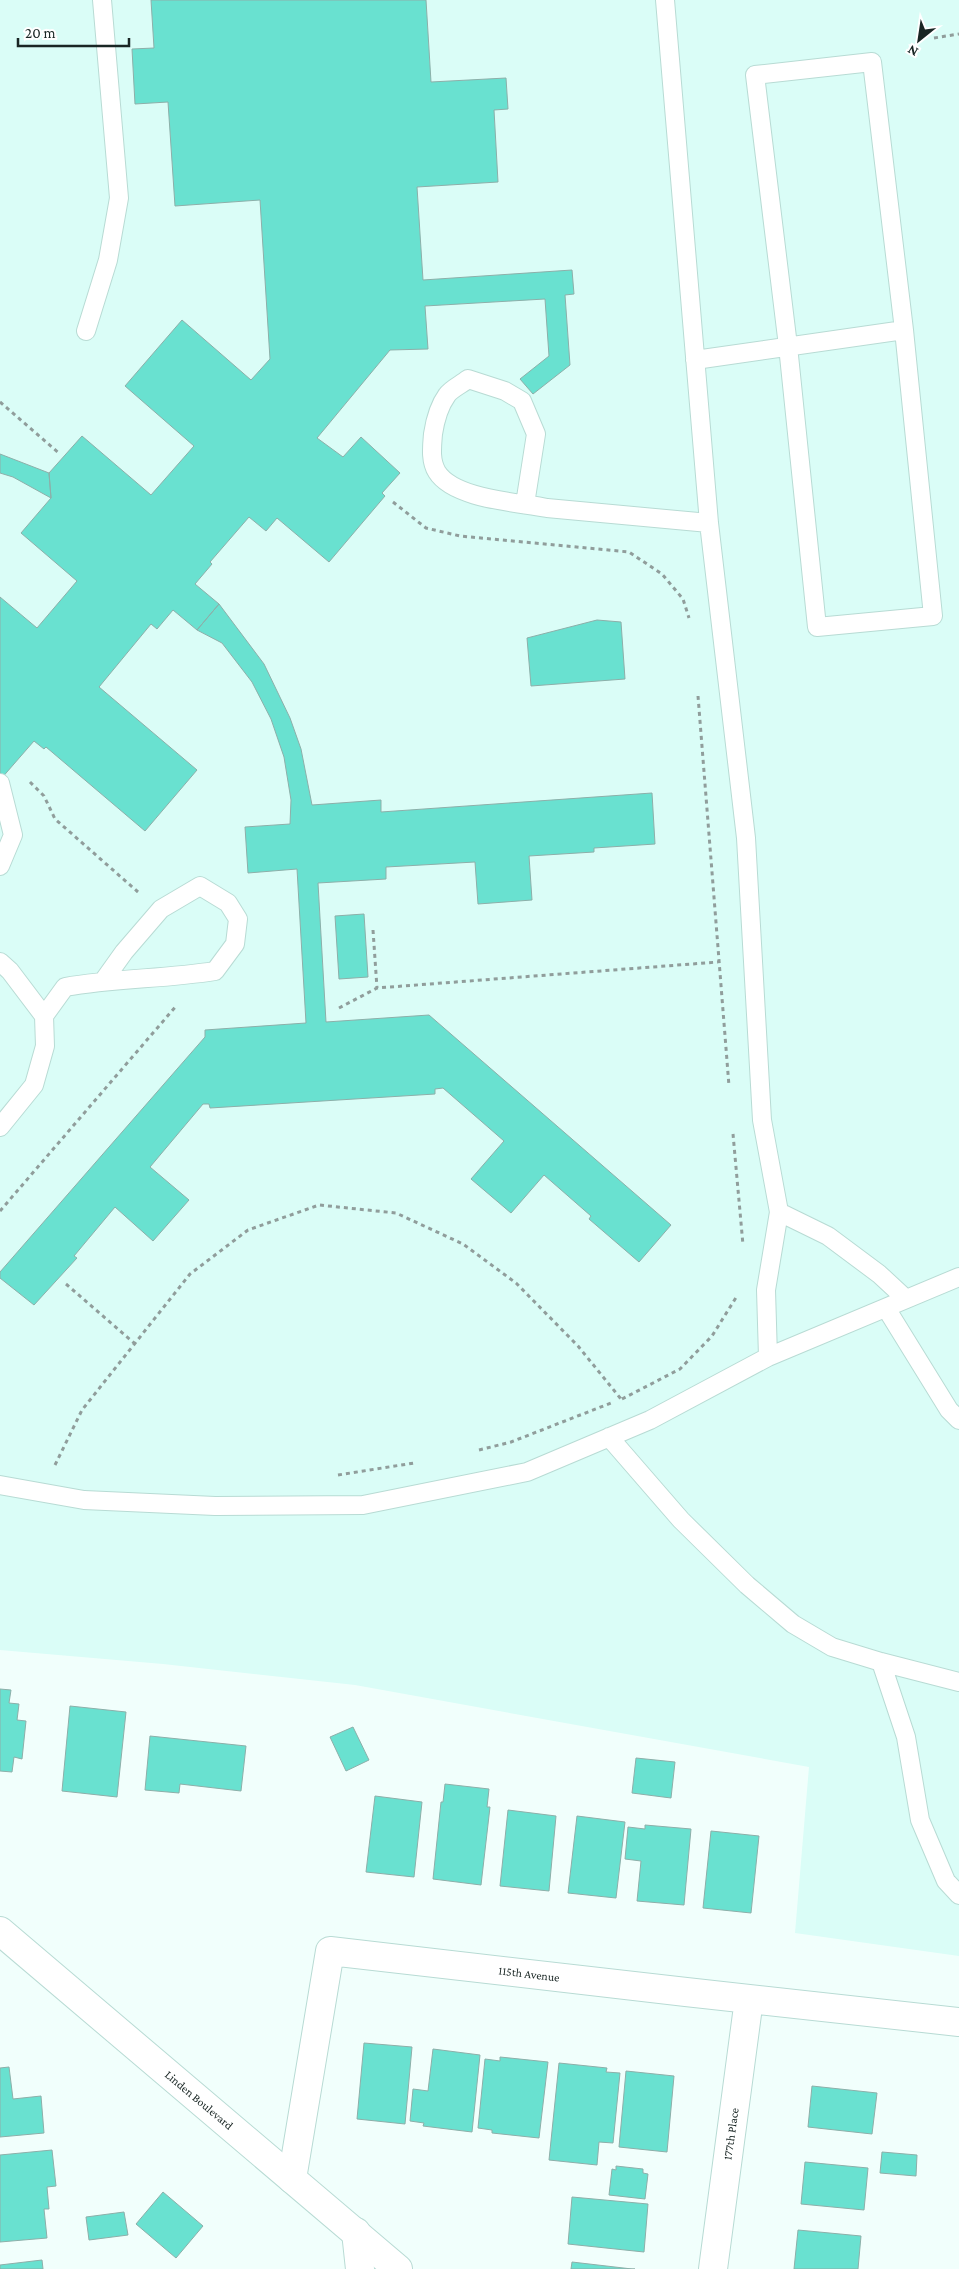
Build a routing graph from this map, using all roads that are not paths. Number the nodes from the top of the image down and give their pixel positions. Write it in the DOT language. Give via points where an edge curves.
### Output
graph roads {
  1 [pos="102,0"];
  2 [pos="665,0"];
  3 [pos="904,330"];
  4 [pos="86,331"];
  5 [pos="788,346"];
  6 [pos="695,360"];
  7 [pos="525,504"];
  8 [pos="709,522"];
  9 [pos="0,783"];
  10 [pos="0,866"];
  11 [pos="0,962"];
  12 [pos="104,980"];
  13 [pos="44,1016"];
  14 [pos="0,1127"];
  15 [pos="779,1212"];
  16 [pos="959,1276"];
  17 [pos="906,1299"];
  18 [pos="886,1308"];
  19 [pos="768,1357"];
  20 [pos="959,1420"];
  21 [pos="609,1438"];
  22 [pos="0,1485"];
  23 [pos="881,1662"];
  24 [pos="959,1682"];
  25 [pos="959,1895"];
  26 [pos="0,1931"];
  27 [pos="749,1999"];
  28 [pos="959,2022"];
  29 [pos="292,2179"];
  30 [pos="356,2232"];
  31 [pos="360,2269"];
  32 [pos="398,2269"];
  33 [pos="712,2269"];
  1 -- 4 [label="lane" via="120,198 108,260"];
  2 -- 6 [label="lane"];
  3 -- 5 [label="lane"];
  3 -- 5 [label="lane" via="872,62 755,75"];
  3 -- 5 [label="lane" via="932,616 817,627"];
  5 -- 6 [label="lane"];
  6 -- 8 [label="lane"];
  7 -- 7 [label="lane" via="451,487 436,471 431,449 435,421 447,394 468,380 505,391 522,401 536,434"];
  7 -- 8 [label="lane"];
  8 -- 15 [label="lane" via="746,838 762,1120"];
  9 -- 10 [label="lane" via="13,835"];
  11 -- 13 [label="lane"];
  12 -- 12 [label="lane" via="161,909 200,886 228,904 238,919 236,944 215,971"];
  12 -- 13 [label="lane" via="65,987"];
  13 -- 14 [label="lane" via="44,1046 34,1084"];
  15 -- 17 [label="lane" via="836,1241"];
  15 -- 19 [label="lane" via="766,1290"];
  16 -- 17 [label="lane"];
  17 -- 18 [label="lane"];
  18 -- 19 [label="lane"];
  18 -- 20 [label="lane" via="949,1410"];
  19 -- 21 [label="lane" via="650,1420"];
  21 -- 22 [label="lane" via="527,1472 363,1505 215,1506 84,1500"];
  21 -- 23 [label="lane" via="681,1520 746,1585 793,1624 832,1647"];
  23 -- 24 [label="lane"];
  23 -- 25 [label="lane" via="906,1737 920,1820 946,1881"];
  26 -- 29 [label="street, Linden Boulevard"];
  27 -- 28 [label="street, 115th Avenue"];
  27 -- 29 [label="street, 115th Avenue" via="330,1950"];
  27 -- 33 [label="street, 177th Place"];
  29 -- 30 [label="street, Linden Boulevard"];
  30 -- 31 [label="street"];
  30 -- 32 [label="street, Linden Boulevard"];
}
